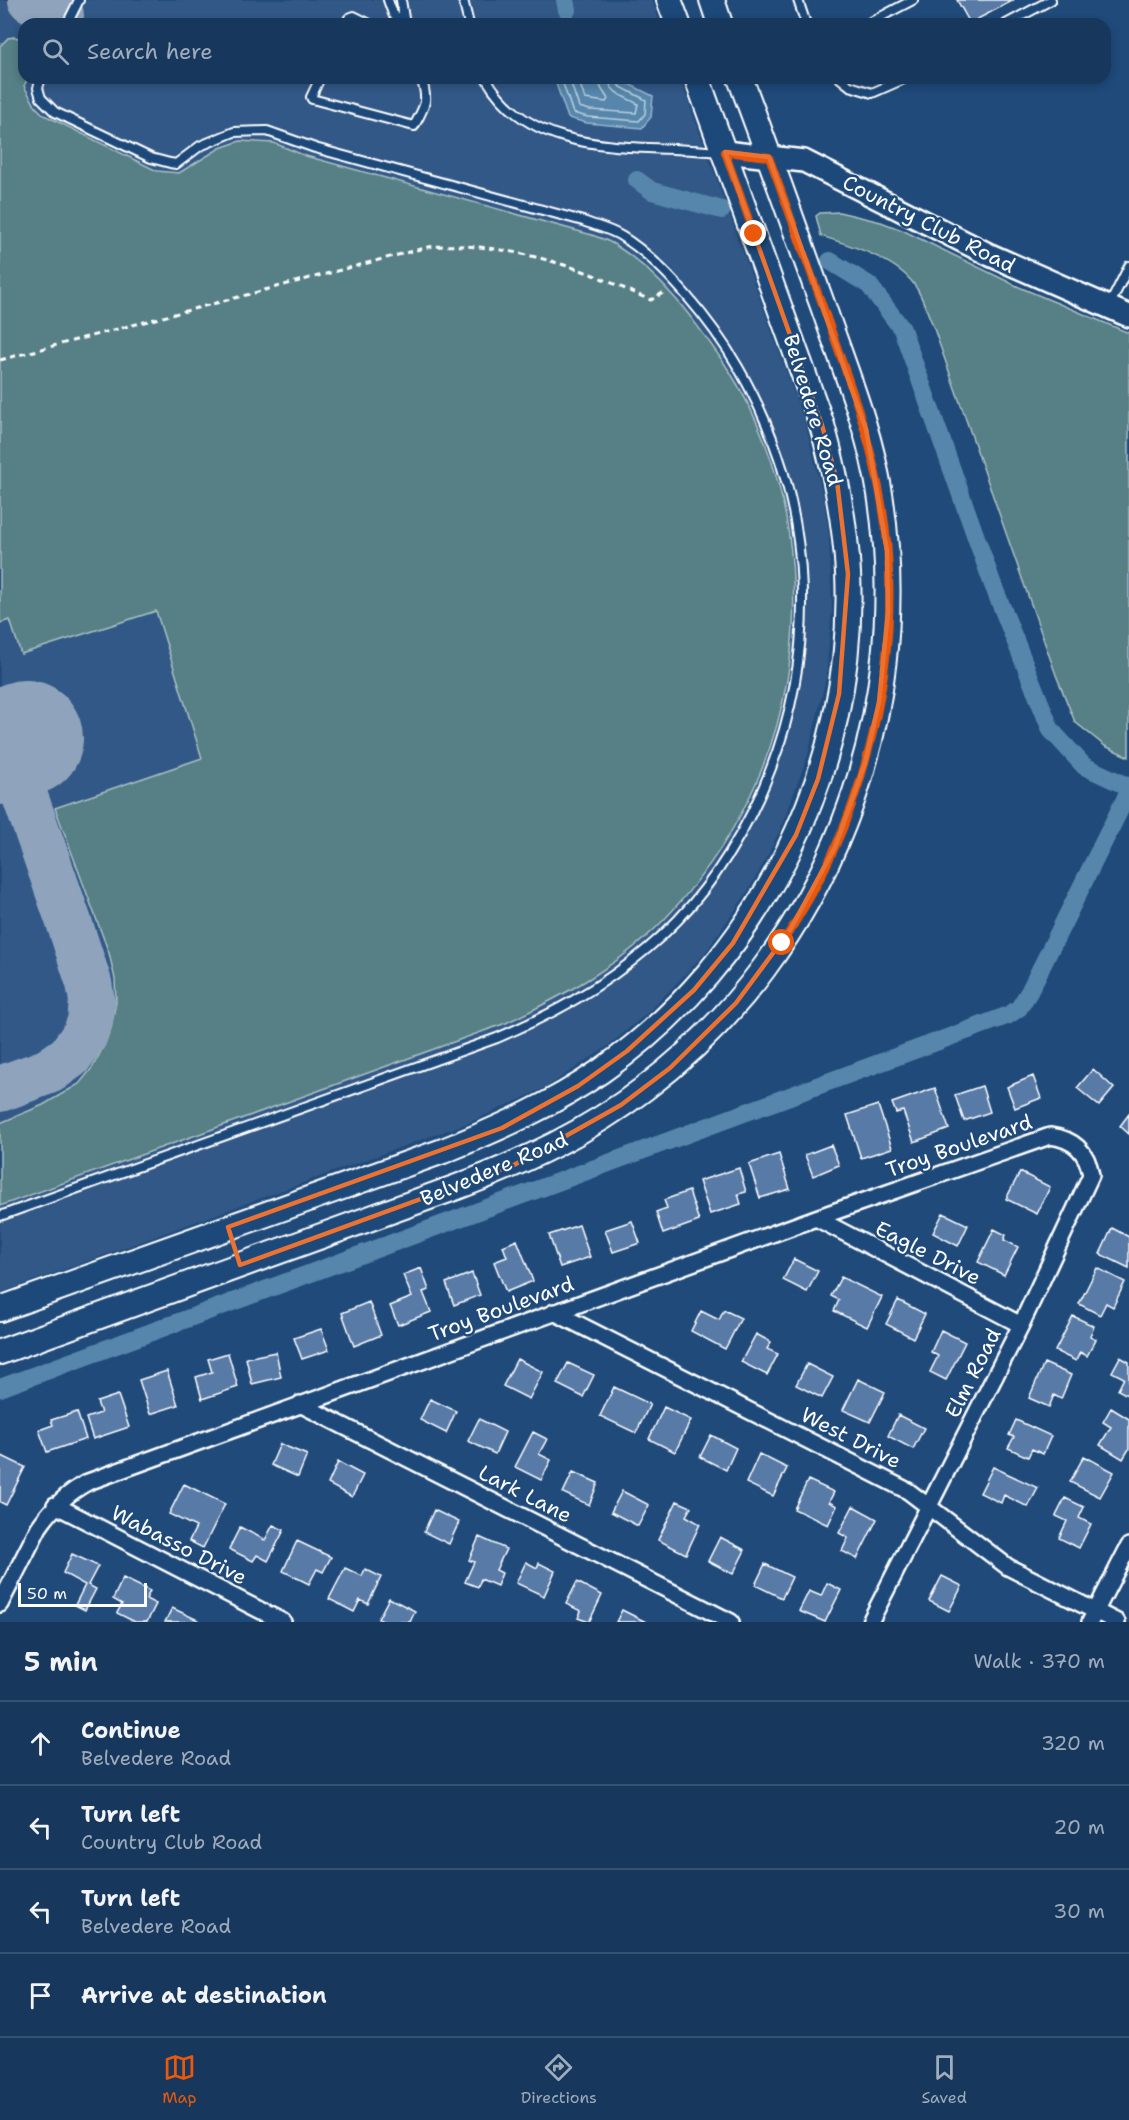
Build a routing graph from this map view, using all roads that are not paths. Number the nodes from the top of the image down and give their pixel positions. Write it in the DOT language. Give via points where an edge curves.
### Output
graph roads {
  1 [pos="79,0"];
  2 [pos="388,0"];
  3 [pos="401,0"];
  4 [pos="464,0"];
  5 [pos="669,0"];
  6 [pos="712,0"];
  7 [pos="798,0"];
  8 [pos="913,0"];
  9 [pos="1051,0"];
  10 [pos="70,18"];
  11 [pos="398,18"];
  12 [pos="403,18"];
  13 [pos="468,18"];
  14 [pos="676,18"];
  15 [pos="718,18"];
  16 [pos="804,18"];
  17 [pos="878,18"];
  18 [pos="1017,18"];
  19 [pos="39,84"];
  20 [pos="317,84"];
  21 [pos="424,84"];
  22 [pos="490,84"];
  23 [pos="699,84"];
  24 [pos="742,84"];
  25 [pos="848,84"];
  26 [pos="892,84"];
  27 [pos="725,152"];
  28 [pos="769,157"];
  29 [pos="1129,266"];
  30 [pos="1109,307"];
  31 [pos="1129,316"];
  32 [pos="1074,1143"];
  33 [pos="0,1216"];
  34 [pos="816,1218"];
  35 [pos="228,1227"];
  36 [pos="240,1265"];
  37 [pos="0,1309"];
  38 [pos="554,1312"];
  39 [pos="1021,1325"];
  40 [pos="0,1352"];
  41 [pos="300,1404"];
  42 [pos="55,1505"];
  43 [pos="929,1505"];
  44 [pos="1129,1546"];
  45 [pos="0,1604"];
  46 [pos="1093,1617"];
  47 [pos="283,1622"];
  48 [pos="731,1622"];
  49 [pos="870,1622"];
  50 [pos="1117,1622"];
  1 -- 10 [label="lane"];
  2 -- 11 [label="lane"];
  3 -- 12 [label="lane"];
  4 -- 13 [label="lane"];
  5 -- 14 [label="main road"];
  6 -- 15 [label="main road"];
  7 -- 16 [label="lane"];
  8 -- 17 [label="lane"];
  9 -- 18 [label="lane"];
  19 -- 33 [label="lane" via="41,98 56,112 151,158 176,164 200,146 226,134 267,131 315,148 604,228 631,243 705,317 752,391 786,476 803,589 795,687 763,790 712,879 649,947 586,994 497,1038"];
  20 -- 21 [label="lane" via="312,99 414,126 427,97"];
  22 -- 27 [label="lane" via="518,115 568,140"];
  23 -- 27 [label="main road, Belvedere Road"];
  24 -- 28 [label="main road, Belvedere Road"];
  25 -- 26 [label="lane" via="872,93"];
  27 -- 28 [label="street, Country Club Road"];
  27 -- 35 [label="main road, Belvedere Road" via="822,425 837,481 844,534 848,605 839,694 818,779 796,835 762,900 733,943 694,990 651,1032 602,1070 501,1128"];
  28 -- 30 [label="street, Country Club Road" via="804,161 990,255"];
  28 -- 36 [label="main road, Belvedere Road" via="866,429 880,490 887,551 886,643 875,723 856,791 822,876 790,930 736,1003 670,1068 621,1105 569,1138 514,1165"];
  29 -- 30 [label="lane"];
  30 -- 31 [label="street, Country Club Road"];
  32 -- 34 [label="street, Troy Boulevard" via="1050,1136"];
  32 -- 39 [label="street, Elm Road" via="1089,1163 1091,1175"];
  34 -- 38 [label="street, Troy Boulevard"];
  34 -- 39 [label="street, Eagle Drive"];
  35 -- 36 [label="main road"];
  35 -- 37 [label="main road, Belvedere Road"];
  36 -- 40 [label="main road, Belvedere Road"];
  38 -- 41 [label="street, Troy Boulevard"];
  38 -- 43 [label="street, West Drive"];
  39 -- 43 [label="street, Elm Road"];
  41 -- 42 [label="street, Troy Boulevard" via="100,1476"];
  41 -- 48 [label="street, Lark Lane"];
  42 -- 45 [label="street, Troy Boulevard" via="39,1527"];
  42 -- 47 [label="street, Wabasso Drive"];
  43 -- 46 [label="street, West Drive" via="1008,1567"];
  43 -- 49 [label="street, Elm Road"];
  44 -- 46 [label="street"];
  46 -- 50 [label="street, West Drive"];
}
